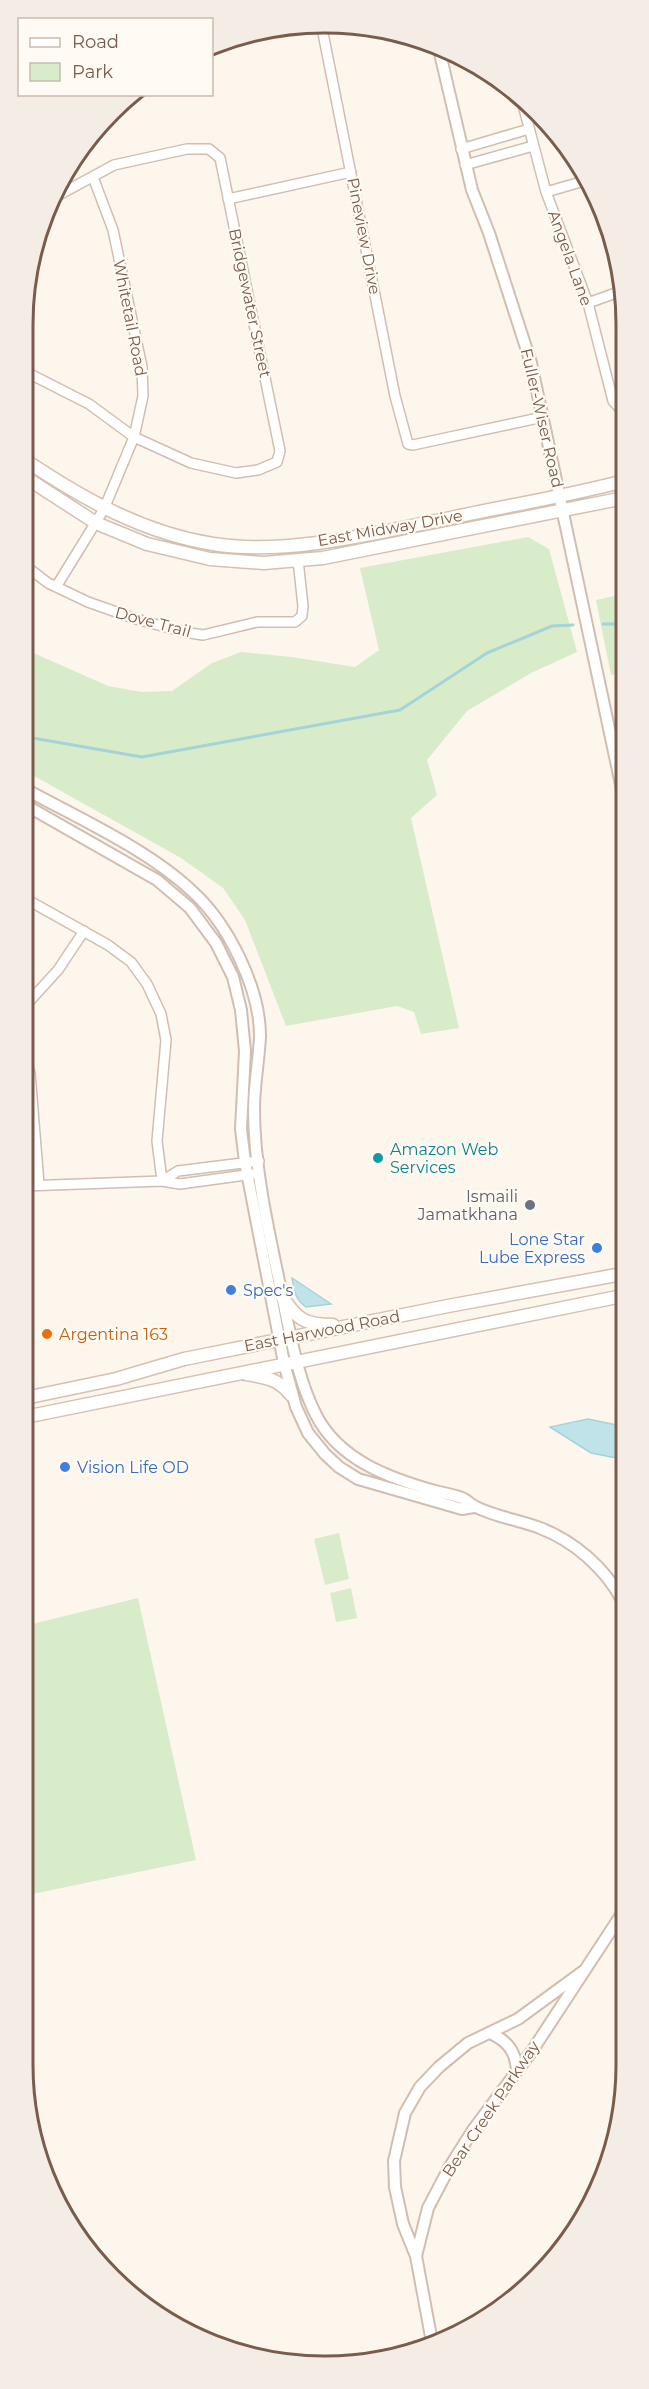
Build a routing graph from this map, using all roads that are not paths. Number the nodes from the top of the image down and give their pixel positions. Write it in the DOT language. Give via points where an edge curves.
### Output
graph roads {
  1 [pos="323,33"];
  2 [pos="441,57"];
  3 [pos="525,112"];
  4 [pos="529,129"];
  5 [pos="533,146"];
  6 [pos="461,149"];
  7 [pos="465,165"];
  8 [pos="351,172"];
  9 [pos="93,177"];
  10 [pos="579,183"];
  11 [pos="65,192"];
  12 [pos="546,192"];
  13 [pos="228,199"];
  14 [pos="614,294"];
  15 [pos="588,303"];
  16 [pos="33,376"];
  17 [pos="616,405"];
  18 [pos="543,417"];
  19 [pos="134,437"];
  20 [pos="33,465"];
  21 [pos="33,482"];
  22 [pos="616,483"];
  23 [pos="561,495"];
  24 [pos="616,500"];
  25 [pos="104,509"];
  26 [pos="564,511"];
  27 [pos="96,523"];
  28 [pos="298,560"];
  29 [pos="33,571"];
  30 [pos="56,586"];
  31 [pos="616,760"];
  32 [pos="33,793"];
  33 [pos="33,809"];
  34 [pos="33,903"];
  35 [pos="84,932"];
  36 [pos="33,997"];
  37 [pos="33,1110"];
  38 [pos="259,1161"];
  39 [pos="245,1162"];
  40 [pos="260,1174"];
  41 [pos="247,1175"];
  42 [pos="162,1182"];
  43 [pos="39,1184"];
  44 [pos="33,1185"];
  45 [pos="616,1275"];
  46 [pos="575,1284"];
  47 [pos="282,1296"];
  48 [pos="616,1297"];
  49 [pos="578,1305"];
  50 [pos="370,1322"];
  51 [pos="292,1338"];
  52 [pos="279,1340"];
  53 [pos="297,1360"];
  54 [pos="284,1363"];
  55 [pos="236,1373"];
  56 [pos="291,1395"];
  57 [pos="33,1396"];
  58 [pos="33,1414"];
  59 [pos="474,1507"];
  60 [pos="616,1589"];
  61 [pos="616,1923"];
  62 [pos="585,1970"];
  63 [pos="490,2033"];
  64 [pos="517,2071"];
  65 [pos="416,2256"];
  66 [pos="431,2336"];
  1 -- 8 [label="street, Pineview Drive"];
  2 -- 6 [label="street, Fuller-Wiser Road"];
  3 -- 4 [label="street, Angela Lane"];
  4 -- 5 [label="street, Angela Lane"];
  4 -- 6 [label="street"];
  5 -- 7 [label="street"];
  5 -- 12 [label="street, Angela Lane"];
  6 -- 7 [label="street, Fuller-Wiser Road"];
  7 -- 18 [label="street, Fuller-Wiser Road" via="531,363"];
  8 -- 13 [label="street"];
  8 -- 18 [label="street, Pineview Drive" via="394,396 408,444"];
  9 -- 11 [label="street"];
  9 -- 13 [label="street, Bridgewater Street" via="114,165 209,148 220,158"];
  9 -- 19 [label="street, Whitetail Road" via="113,230 142,367 142,396"];
  10 -- 12 [label="street"];
  12 -- 15 [label="street, Angela Lane"];
  13 -- 19 [label="street, Bridgewater Street" via="280,451 277,462 236,473 191,463"];
  14 -- 15 [label="street"];
  15 -- 17 [label="street, Angela Lane"];
  16 -- 19 [label="street" via="89,404"];
  18 -- 23 [label="street, Fuller-Wiser Road"];
  19 -- 25 [label="street, Whitetail Road"];
  20 -- 25 [label="main road, East Midway Drive"];
  21 -- 27 [label="main road, East Midway Drive"];
  22 -- 23 [label="main road, East Midway Drive"];
  23 -- 25 [label="main road, East Midway Drive" via="347,539 264,548 214,545 162,533"];
  23 -- 26 [label="street, Fuller-Wiser Road"];
  24 -- 26 [label="main road, East Midway Drive"];
  25 -- 27 [label="street, Whitetail Road"];
  26 -- 28 [label="main road, East Midway Drive"];
  26 -- 31 [label="street, Fuller-Wiser Road"];
  27 -- 28 [label="main road, East Midway Drive" via="147,544 210,559 264,563"];
  27 -- 30 [label="street, Whitetail Road"];
  28 -- 30 [label="street, Dove Trail" via="303,606 302,616 295,622 257,622 203,635 136,620 88,603"];
  29 -- 30 [label="street, Dove Trail"];
  32 -- 38 [label="street" via="173,875 194,892 222,926 252,989 260,1032 254,1108"];
  33 -- 39 [label="street" via="157,880 190,908 216,943 242,1010 245,1051 241,1129"];
  34 -- 35 [label="street"];
  35 -- 36 [label="street"];
  35 -- 42 [label="street" via="131,962 161,1014 166,1040 158,1141"];
  37 -- 43 [label="street"];
  38 -- 39 [label="street"];
  38 -- 40 [label="street"];
  39 -- 41 [label="street"];
  39 -- 42 [label="street" via="178,1171"];
  40 -- 41 [label="street"];
  40 -- 47 [label="street"];
  41 -- 42 [label="street" via="180,1184"];
  41 -- 52 [label="street"];
  42 -- 43 [label="street"];
  43 -- 44 [label="street"];
  45 -- 46 [label="main road, East Harwood Road"];
  46 -- 49 [label="main road"];
  46 -- 50 [label="main road, East Harwood Road"];
  47 -- 50 [label="main road" via="292,1312 312,1324"];
  47 -- 51 [label="street"];
  48 -- 49 [label="main road, East Harwood Road"];
  49 -- 53 [label="main road, East Harwood Road"];
  50 -- 51 [label="main road, East Harwood Road"];
  51 -- 52 [label="main road, East Harwood Road"];
  51 -- 53 [label="street"];
  52 -- 54 [label="street"];
  52 -- 57 [label="main road, East Harwood Road"];
  53 -- 54 [label="main road, East Harwood Road"];
  53 -- 59 [label="street" via="316,1416 336,1444 367,1465 465,1499"];
  54 -- 55 [label="main road, East Harwood Road"];
  54 -- 56 [label="street"];
  55 -- 56 [label="main road" via="274,1379"];
  55 -- 58 [label="main road, East Harwood Road"];
  56 -- 59 [label="street" via="316,1444 358,1479 462,1509"];
  59 -- 60 [label="street" via="541,1528 566,1541 588,1557"];
  61 -- 62 [label="street, Bear Creek Parkway"];
  62 -- 63 [label="street, Bear Creek Parkway" via="518,2019"];
  62 -- 64 [label="street, Bear Creek Parkway"];
  63 -- 64 [label="street" via="511,2049"];
  63 -- 65 [label="street, Bear Creek Parkway" via="468,2043 439,2067 420,2087 405,2112 394,2161 395,2187 403,2224"];
  64 -- 65 [label="street, Bear Creek Parkway" via="449,2168 428,2208"];
  65 -- 66 [label="street, Bear Creek Parkway"];
}
